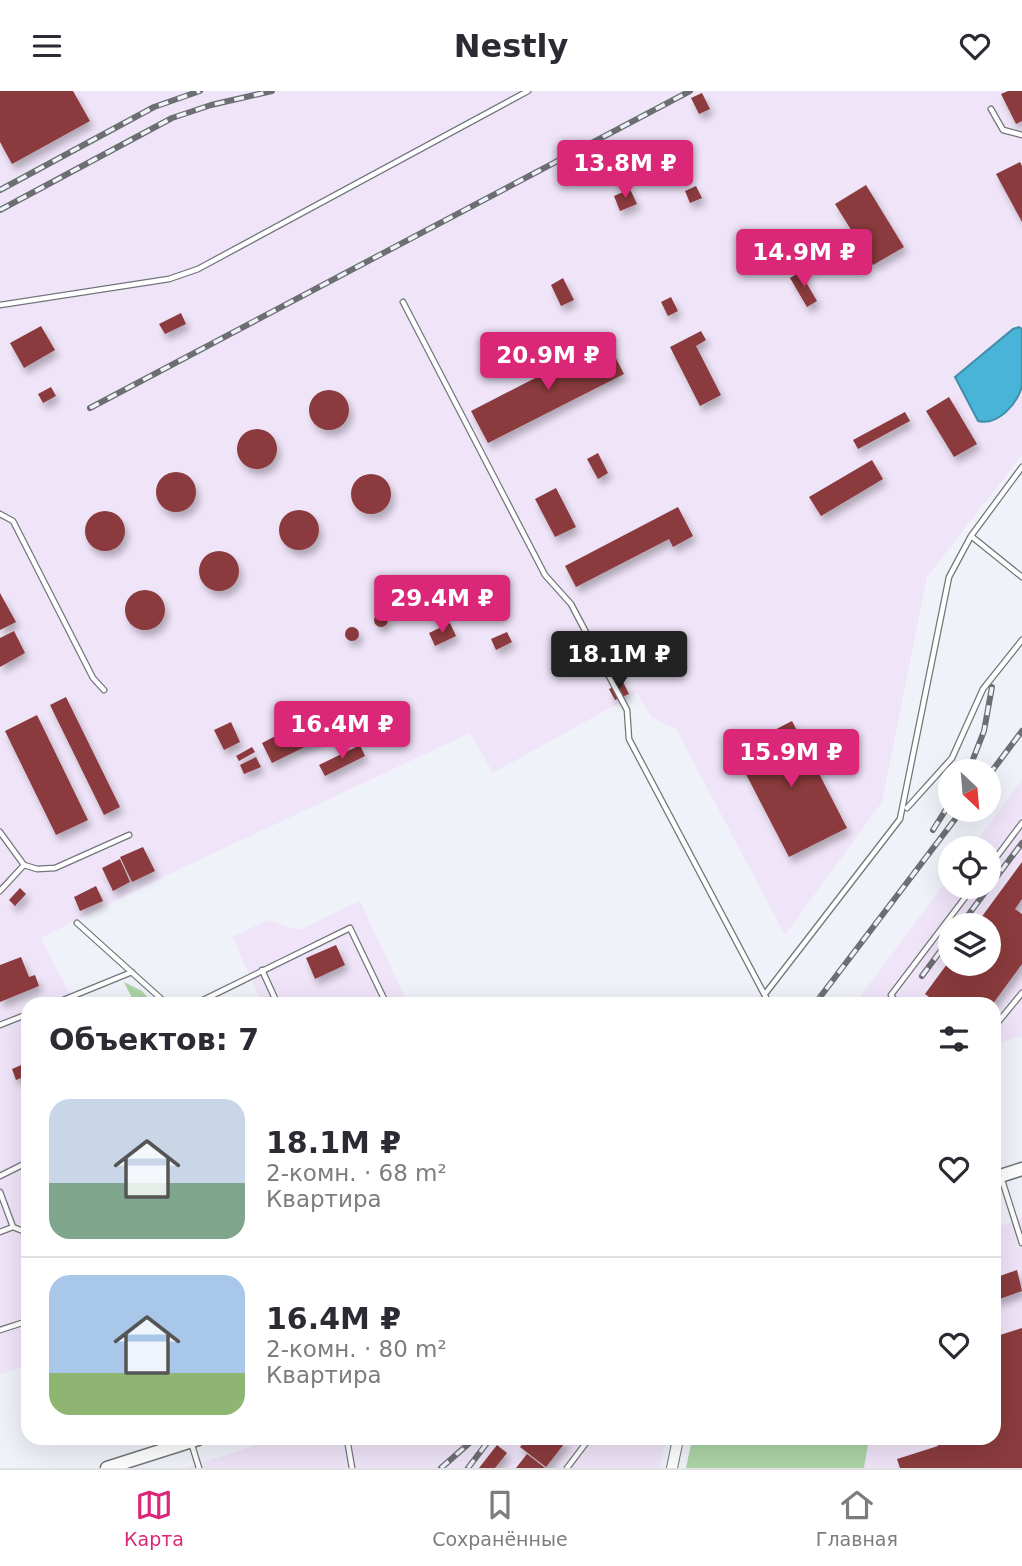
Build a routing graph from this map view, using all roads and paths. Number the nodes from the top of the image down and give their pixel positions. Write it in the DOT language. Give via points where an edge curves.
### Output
graph roads {
  1 [pos="528,91"];
  2 [pos="991,109"];
  3 [pos="1022,135"];
  4 [pos="403,302"];
  5 [pos="0,305"];
  6 [pos="1022,467"];
  7 [pos="0,514"];
  8 [pos="971,536"];
  9 [pos="1022,577"];
  10 [pos="1022,640"];
  11 [pos="104,690"];
  12 [pos="904,810"];
  13 [pos="1022,823"];
  14 [pos="0,832"];
  15 [pos="129,835"];
  16 [pos="1001,851"];
  17 [pos="24,865"];
  18 [pos="0,891"];
  19 [pos="964,899"];
  20 [pos="77,923"];
  21 [pos="262,970"];
  22 [pos="132,972"];
  23 [pos="1022,993"];
  24 [pos="765,994"];
  25 [pos="71,997"];
  26 [pos="159,997"];
  27 [pos="209,997"];
  28 [pos="274,997"];
  29 [pos="383,997"];
  30 [pos="766,997"];
  31 [pos="892,997"];
  32 [pos="21,1017"];
  33 [pos="1001,1018"];
  34 [pos="0,1025"];
  35 [pos="21,1166"];
  36 [pos="1022,1169"];
  37 [pos="0,1176"];
  38 [pos="1001,1176"];
  39 [pos="1001,1188"];
  40 [pos="0,1192"];
  41 [pos="13,1227"];
  42 [pos="21,1230"];
  43 [pos="0,1232"];
  44 [pos="1022,1243"];
  45 [pos="21,1323"];
  46 [pos="0,1330"];
  47 [pos="178,1445"];
  48 [pos="195,1445"];
  49 [pos="348,1445"];
  50 [pos="584,1445"];
  51 [pos="677,1445"];
  52 [pos="107,1468"];
  53 [pos="199,1468"];
  54 [pos="352,1468"];
  55 [pos="567,1468"];
  56 [pos="672,1468"];
  1 -- 5 [label="lane" via="198,269 169,279"];
  2 -- 3 [label="lane" via="1003,130"];
  4 -- 24 [label="lane" via="545,575 571,604 627,710 629,739"];
  6 -- 8 [label="lane"];
  7 -- 11 [label="lane" via="13,521 93,678"];
  8 -- 9 [label="lane"];
  8 -- 12 [label="lane" via="942,598"];
  10 -- 12 [label="lane" via="983,689 952,758"];
  12 -- 24 [label="lane" via="895,828"];
  13 -- 16 [label="lane"];
  14 -- 17 [label="lane"];
  15 -- 17 [label="lane" via="55,868"];
  17 -- 18 [label="lane"];
  19 -- 31 [label="lane"];
  20 -- 22 [label="lane"];
  21 -- 27 [label="lane"];
  21 -- 28 [label="lane"];
  21 -- 29 [label="lane" via="350,928"];
  22 -- 25 [label="lane"];
  22 -- 26 [label="lane"];
  23 -- 33 [label="lane"];
  24 -- 30 [label="lane"];
  32 -- 34 [label="lane"];
  35 -- 37 [label="lane"];
  36 -- 38 [label="street"];
  39 -- 44 [label="lane"];
  40 -- 41 [label="lane"];
  41 -- 42 [label="lane"];
  41 -- 43 [label="lane"];
  45 -- 46 [label="lane"];
  47 -- 52 [label="street"];
  48 -- 53 [label="lane"];
  49 -- 54 [label="lane"];
  50 -- 55 [label="lane"];
  51 -- 56 [label="street"];
}
